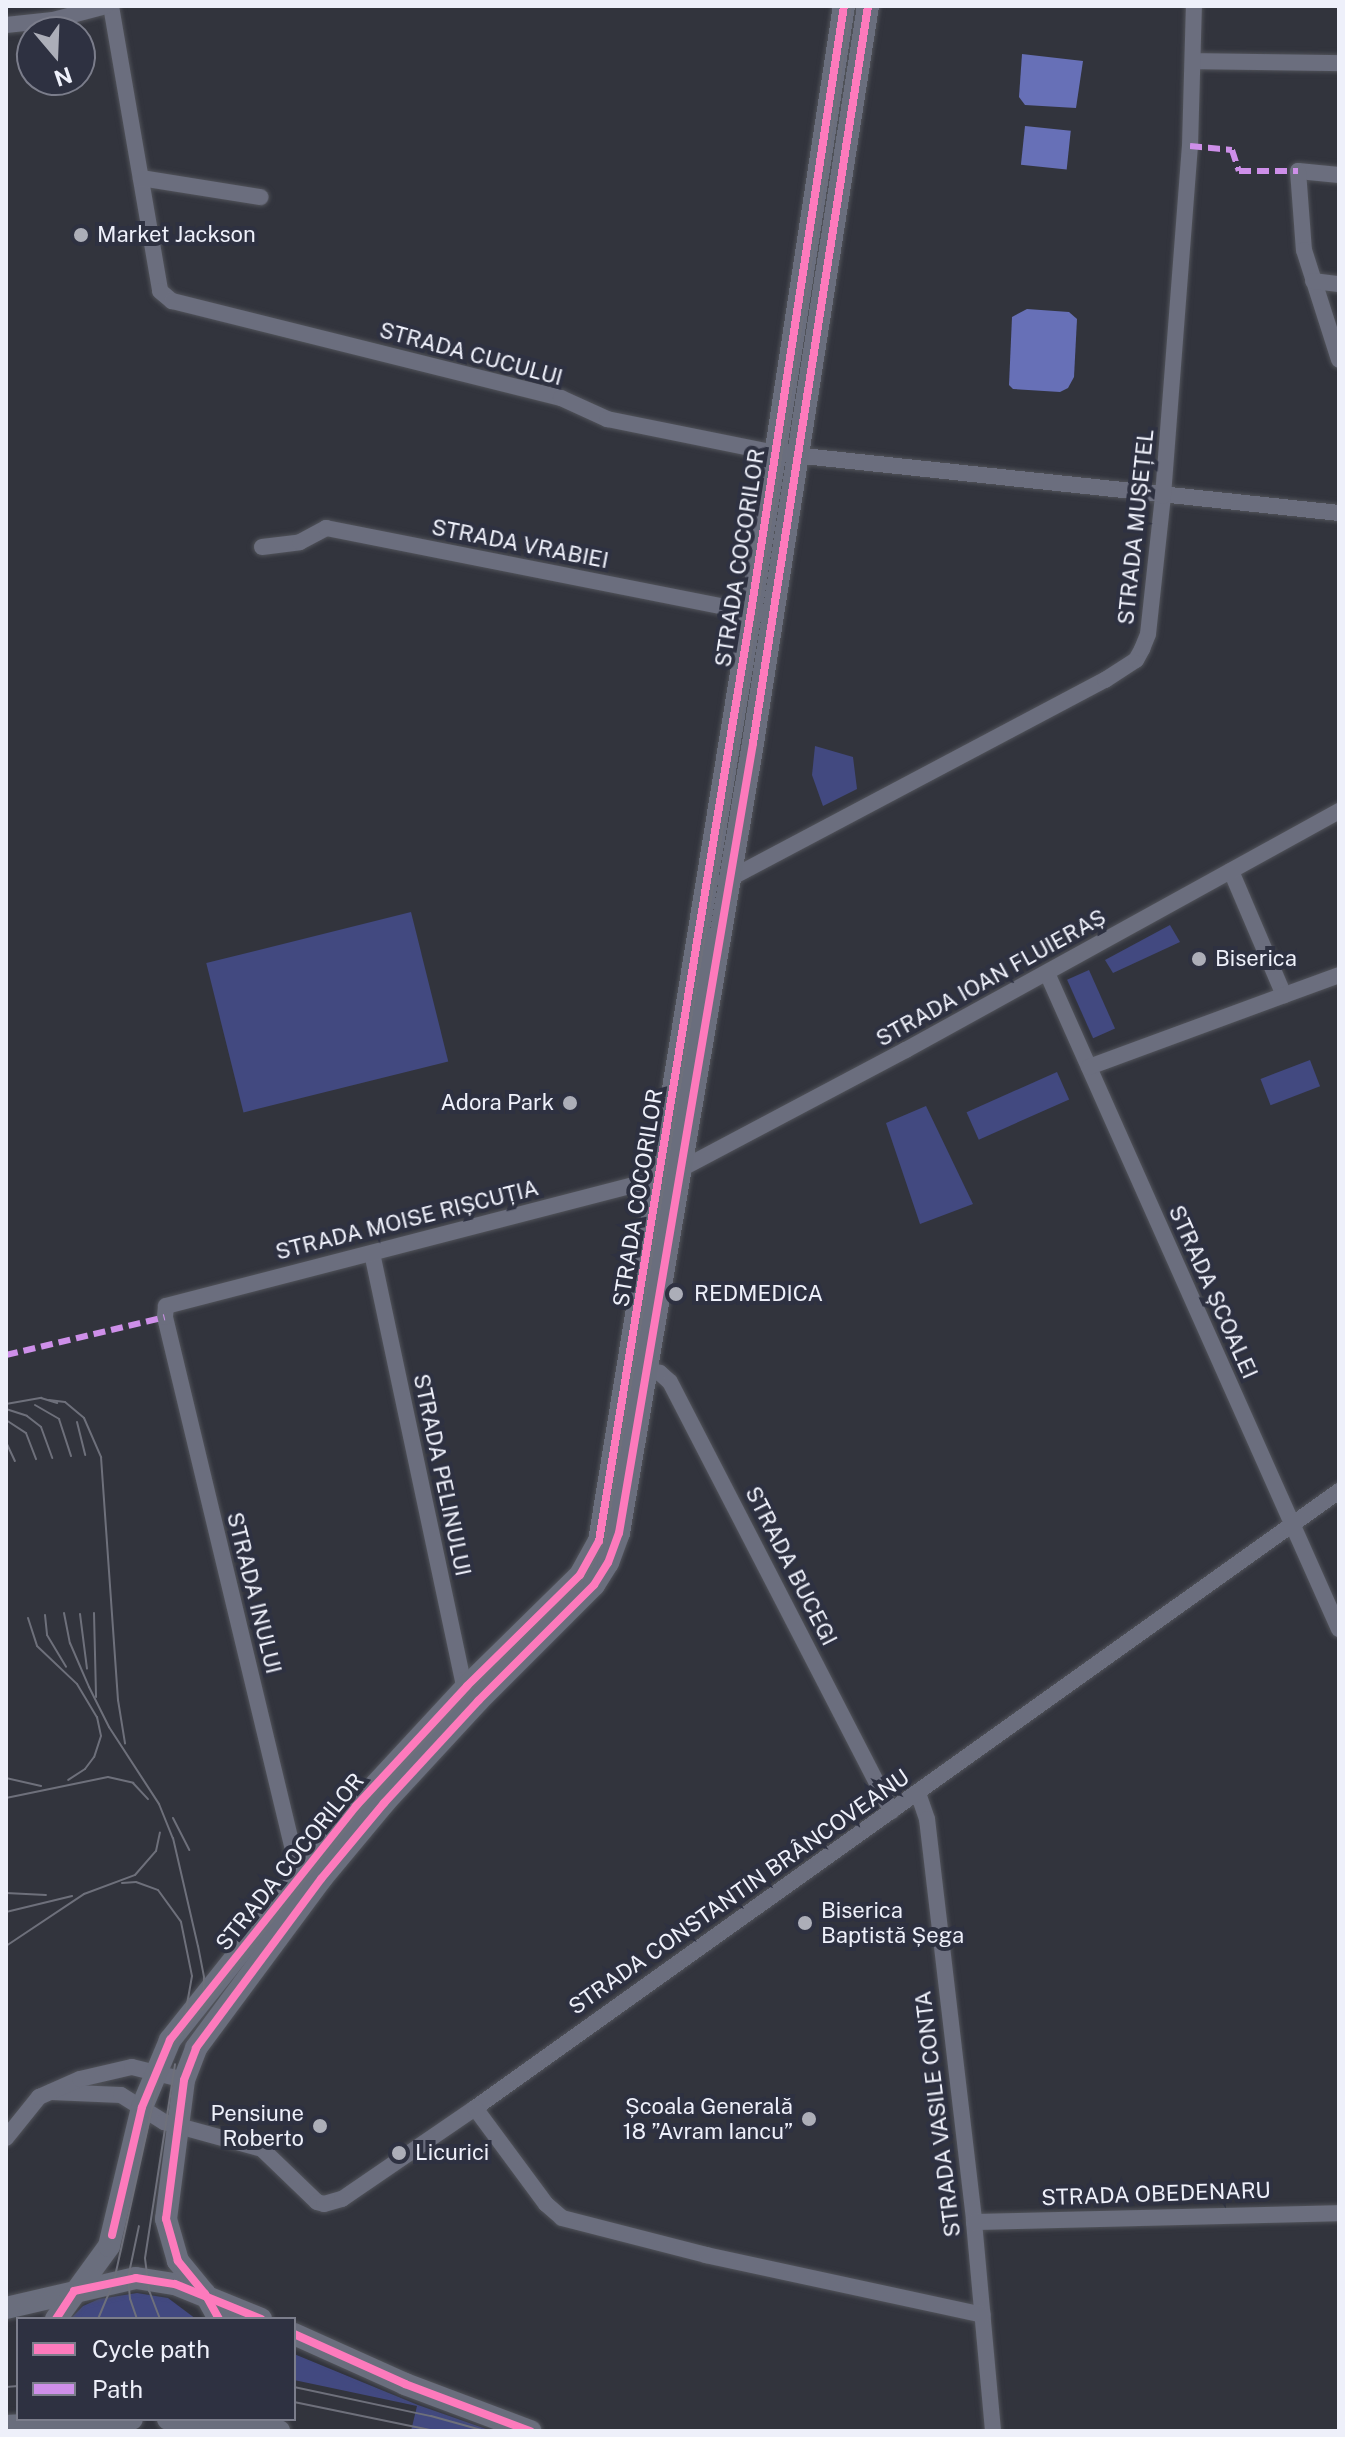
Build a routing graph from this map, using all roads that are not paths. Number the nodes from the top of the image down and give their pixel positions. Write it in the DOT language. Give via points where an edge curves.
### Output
graph roads {
  1 [pos="109,6"];
  2 [pos="844,6"];
  3 [pos="868,6"];
  4 [pos="1194,6"];
  5 [pos="6,25"];
  6 [pos="1193,61"];
  7 [pos="1339,63"];
  8 [pos="1339,175"];
  9 [pos="141,178"];
  10 [pos="260,197"];
  11 [pos="1313,281"];
  12 [pos="1339,284"];
  13 [pos="1339,360"];
  14 [pos="785,455"];
  15 [pos="1163,496"];
  16 [pos="1339,513"];
  17 [pos="262,547"];
  18 [pos="762,615"];
  19 [pos="1339,811"];
  20 [pos="1231,871"];
  21 [pos="730,879"];
  22 [pos="706,891"];
  23 [pos="1047,973"];
  24 [pos="1339,975"];
  25 [pos="1284,995"];
  26 [pos="1089,1067"];
  27 [pos="681,1169"];
  28 [pos="660,1177"];
  29 [pos="372,1253"];
  30 [pos="166,1306"];
  31 [pos="639,1370"];
  32 [pos="1339,1491"];
  33 [pos="1292,1524"];
  34 [pos="1339,1629"];
  35 [pos="473,1693"];
  36 [pos="918,1793"];
  37 [pos="891,1811"];
  38 [pos="314,1873"];
  39 [pos="155,2070"];
  40 [pos="184,2080"];
  41 [pos="51,2092"];
  42 [pos="475,2108"];
  43 [pos="146,2111"];
  44 [pos="176,2126"];
  45 [pos="6,2138"];
  46 [pos="1339,2213"];
  47 [pos="974,2222"];
  48 [pos="74,2291"];
  49 [pos="205,2294"];
  50 [pos="6,2308"];
  51 [pos="983,2315"];
  52 [pos="57,2317"];
  53 [pos="218,2317"];
  54 [pos="257,2317"];
  55 [pos="296,2335"];
  56 [pos="115,2421"];
  57 [pos="198,2421"];
  58 [pos="90,2424"];
  59 [pos="6,2426"];
  60 [pos="279,2431"];
  61 [pos="530,2431"];
  62 [pos="993,2431"];
  1 -- 5 [label="street"];
  1 -- 9 [label="street"];
  2 -- 14 [label="main road, STRADA COCORILOR"];
  3 -- 14 [label="main road, STRADA COCORILOR"];
  4 -- 6 [label="street, STRADA MUȘEȚEL"];
  6 -- 7 [label="street"];
  6 -- 15 [label="street, STRADA MUȘEȚEL"];
  8 -- 11 [label="street" via="1298,171 1301,233"];
  9 -- 10 [label="street"];
  9 -- 14 [label="street, STRADA CUCULUI" via="160,291 172,301 561,398 607,419"];
  11 -- 12 [label="street"];
  11 -- 13 [label="street"];
  14 -- 15 [label="street, STRADA CUCULUI"];
  14 -- 18 [label="main road, STRADA COCORILOR"];
  15 -- 16 [label="street, STRADA CUCULUI"];
  15 -- 21 [label="street, STRADA MUȘEȚEL" via="1148,634 1136,660"];
  17 -- 18 [label="street, STRADA VRABIEI" via="300,542 326,528"];
  18 -- 21 [label="main road, STRADA COCORILOR"];
  18 -- 22 [label="main road, STRADA COCORILOR"];
  19 -- 20 [label="street, STRADA IOAN FLUIERAȘ"];
  20 -- 23 [label="street, STRADA IOAN FLUIERAȘ"];
  20 -- 25 [label="street"];
  21 -- 22 [label="street, STRADA MUȘEȚEL"];
  21 -- 27 [label="main road, STRADA COCORILOR"];
  22 -- 28 [label="main road, STRADA COCORILOR"];
  23 -- 26 [label="street, STRADA ȘCOALEI"];
  23 -- 27 [label="street, STRADA IOAN FLUIERAȘ"];
  24 -- 25 [label="street"];
  25 -- 26 [label="street"];
  26 -- 33 [label="street, STRADA ȘCOALEI"];
  27 -- 28 [label="street, STRADA IOAN FLUIERAȘ"];
  27 -- 31 [label="main road, STRADA COCORILOR"];
  28 -- 29 [label="street, STRADA MOISE RIȘCUȚIA"];
  28 -- 31 [label="main road, STRADA COCORILOR"];
  29 -- 30 [label="street, STRADA MOISE RIȘCUȚIA"];
  29 -- 35 [label="street, STRADA PELINULUI" via="463,1680"];
  30 -- 38 [label="street, STRADA INULUI" via="168,1333 294,1854"];
  31 -- 35 [label="main road, STRADA COCORILOR" via="593,1556"];
  31 -- 37 [label="street, STRADA BUCEGI" via="660,1373 670,1382"];
  32 -- 33 [label="street, STRADA CONSTANTIN BRÂNCOVEANU"];
  33 -- 34 [label="street, STRADA ȘCOALEI"];
  33 -- 36 [label="street, STRADA CONSTANTIN BRÂNCOVEANU"];
  35 -- 38 [label="main road, STRADA COCORILOR" via="364,1797"];
  36 -- 37 [label="street, STRADA CONSTANTIN BRÂNCOVEANU"];
  36 -- 47 [label="street, STRADA VASILE CONTA" via="927,1819"];
  37 -- 42 [label="street, STRADA CONSTANTIN BRÂNCOVEANU"];
  38 -- 39 [label="main road, STRADA COCORILOR" via="170,2040"];
  38 -- 40 [label="main road, STRADA COCORILOR" via="209,2027"];
  39 -- 40 [label="street"];
  39 -- 41 [label="street" via="132,2067"];
  39 -- 43 [label="main road, STRADA COCORILOR"];
  40 -- 44 [label="main road, STRADA COCORILOR"];
  41 -- 43 [label="street, STRADA CONSTANTIN BRÂNCOVEANU" via="110,2092"];
  41 -- 45 [label="street" via="36,2100"];
  42 -- 44 [label="street, STRADA CONSTANTIN BRÂNCOVEANU" via="357,2191 324,2204 310,2197 262,2149"];
  42 -- 51 [label="street" via="562,2218"];
  43 -- 44 [label="street, STRADA CONSTANTIN BRÂNCOVEANU"];
  43 -- 48 [label="main road, STRADA COCORILOR" via="109,2246"];
  44 -- 49 [label="main road, STRADA COCORILOR" via="166,2209 169,2237 178,2261"];
  46 -- 47 [label="street, STRADA OBEDENARU"];
  47 -- 51 [label="street, STRADA VASILE CONTA"];
  48 -- 49 [label="main road" via="136,2278"];
  48 -- 50 [label="main road"];
  48 -- 52 [label="main road, STRADA COCORILOR"];
  49 -- 53 [label="main road, STRADA COCORILOR"];
  49 -- 54 [label="main road"];
  51 -- 62 [label="street, STRADA VASILE CONTA"];
  55 -- 61 [label="main road" via="405,2384"];
  56 -- 58 [label="main road"];
  57 -- 60 [label="main road"];
  58 -- 59 [label="main road"];
}
